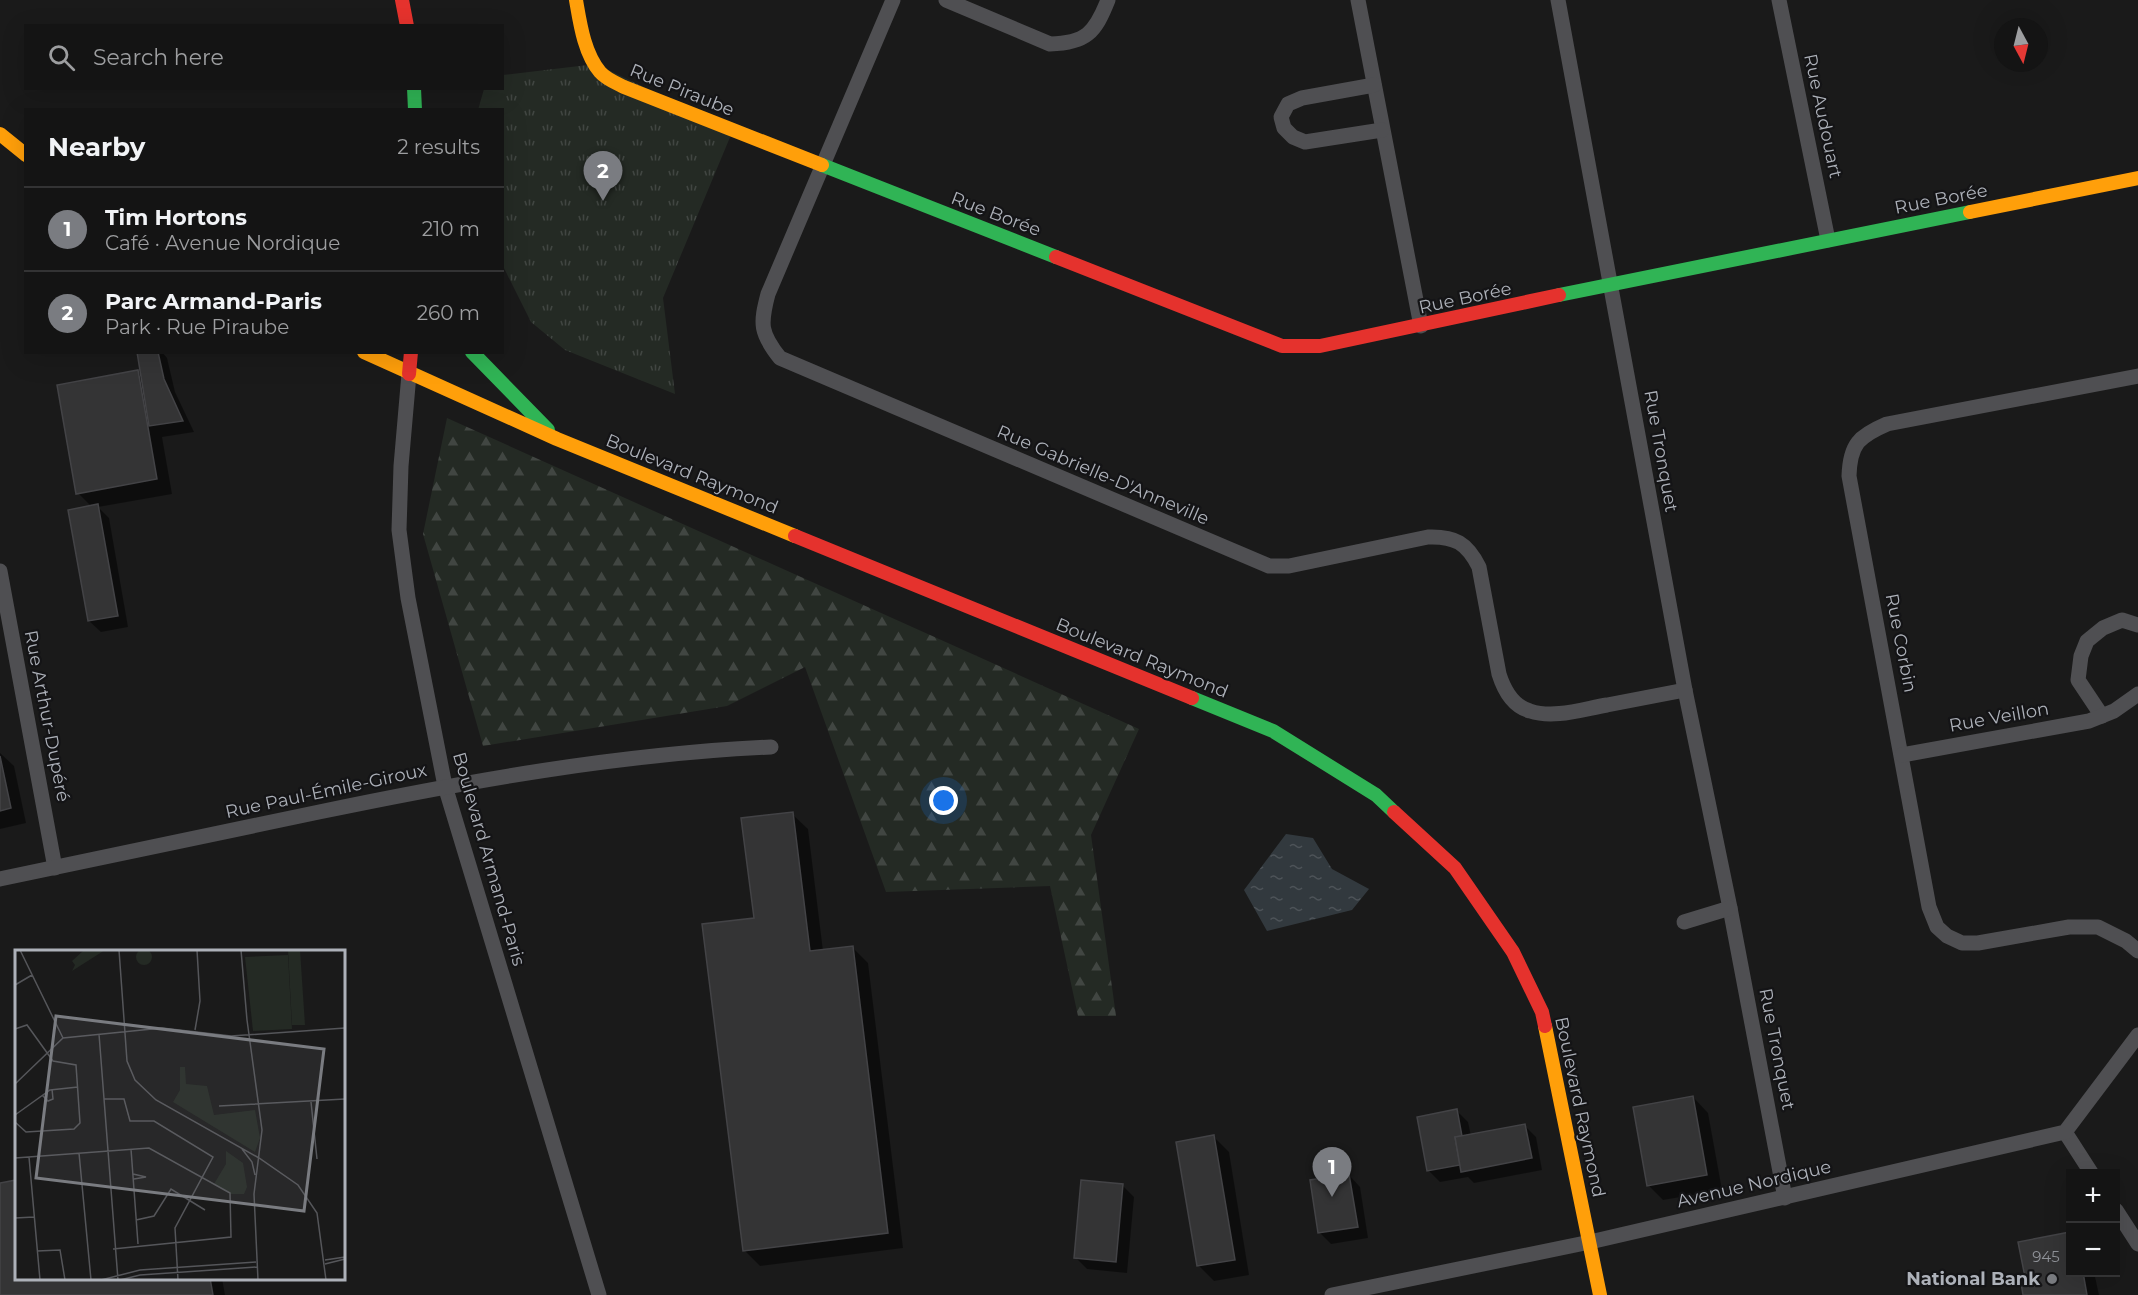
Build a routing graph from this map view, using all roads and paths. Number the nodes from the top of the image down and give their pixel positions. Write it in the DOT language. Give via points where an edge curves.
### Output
graph roads {
  1 [pos="402,0"];
  2 [pos="576,0"];
  3 [pos="893,0"];
  4 [pos="946,0"];
  5 [pos="1108,0"];
  6 [pos="1358,0"];
  7 [pos="1558,0"];
  8 [pos="1779,0"];
  9 [pos="406,24"];
  10 [pos="1374,85"];
  11 [pos="414,90"];
  12 [pos="415,108"];
  13 [pos="1382,130"];
  14 [pos="0,134"];
  15 [pos="24,153"];
  16 [pos="822,165"];
  17 [pos="2138,178"];
  18 [pos="1828,240"];
  19 [pos="1611,284"];
  20 [pos="1421,326"];
  21 [pos="368,354"];
  22 [pos="411,354"];
  23 [pos="474,354"];
  24 [pos="410,374"];
  25 [pos="2138,376"];
  26 [pos="557,439"];
  27 [pos="0,571"];
  28 [pos="2138,624"];
  29 [pos="1685,690"];
  30 [pos="2138,694"];
  31 [pos="2102,716"];
  32 [pos="771,747"];
  33 [pos="1902,755"];
  34 [pos="445,786"];
  35 [pos="55,868"];
  36 [pos="0,879"];
  37 [pos="1730,908"];
  38 [pos="1684,922"];
  39 [pos="2138,951"];
  40 [pos="2138,1035"];
  41 [pos="2065,1132"];
  42 [pos="2089,1169"];
  43 [pos="1785,1198"];
  44 [pos="2120,1217"];
  45 [pos="1590,1242"];
  46 [pos="2138,1244"];
  47 [pos="599,1295"];
  48 [pos="1332,1295"];
  49 [pos="1600,1295"];
  1 -- 9 [label="street"];
  2 -- 16 [label="street, Rue Piraube" via="589,50 601,73 624,87"];
  3 -- 16 [label="street, Rue Gabrielle-D'Anneville"];
  4 -- 5 [label="street" via="1050,45 1082,39 1102,15"];
  6 -- 10 [label="street"];
  7 -- 19 [label="street, Rue Tronquet"];
  8 -- 18 [label="street, Rue Audouart"];
  10 -- 13 [label="street"];
  10 -- 13 [label="street" via="1302,98 1288,104 1281,117 1284,128 1305,142"];
  11 -- 12 [label="street"];
  13 -- 20 [label="street"];
  14 -- 15 [label="street"];
  16 -- 20 [label="street, Rue Borée" via="1282,345 1320,346"];
  16 -- 29 [label="street, Rue Gabrielle-D'Anneville" via="763,311 767,342 780,358 1269,566 1289,566 1428,537 1458,541 1472,553 1479,567 1503,688 1513,702 1527,711 1565,713"];
  17 -- 18 [label="street, Rue Borée"];
  18 -- 19 [label="street, Rue Borée"];
  19 -- 20 [label="street, Rue Borée"];
  19 -- 29 [label="street, Rue Tronquet"];
  21 -- 24 [label="street, Boulevard Raymond"];
  22 -- 24 [label="street, Boulevard Armand-Paris"];
  23 -- 26 [label="street"];
  24 -- 26 [label="street, Boulevard Raymond"];
  24 -- 34 [label="street, Boulevard Armand-Paris" via="400,466 399,530 408,598"];
  25 -- 33 [label="street, Rue Corbin" via="1887,424 1866,433 1855,444 1849,476"];
  26 -- 45 [label="street, Boulevard Raymond" via="1273,731 1376,795 1455,868 1513,952 1542,1012"];
  27 -- 35 [label="street, Rue Arthur-Dupéré"];
  28 -- 31 [label="street" via="2122,620 2103,628 2087,641 2081,656 2078,680"];
  29 -- 37 [label="street, Rue Tronquet"];
  30 -- 31 [label="street, Rue Veillon"];
  31 -- 33 [label="street, Rue Veillon"];
  32 -- 34 [label="street, Rue Paul-Émile-Giroux" via="607,760"];
  33 -- 39 [label="street, Rue Corbin" via="1929,907 1937,927 1947,936 1962,943 1978,943 2069,927 2098,927"];
  34 -- 35 [label="street, Rue Paul-Émile-Giroux"];
  34 -- 47 [label="street, Boulevard Armand-Paris"];
  35 -- 36 [label="street, Rue Paul-Émile-Giroux"];
  37 -- 38 [label="street"];
  37 -- 43 [label="street, Rue Tronquet"];
  40 -- 41 [label="street"];
  41 -- 42 [label="street"];
  41 -- 43 [label="street, Avenue Nordique"];
  43 -- 45 [label="street, Avenue Nordique"];
  44 -- 46 [label="street"];
  45 -- 48 [label="street, Avenue Nordique"];
  45 -- 49 [label="street, Boulevard Raymond"];
}
